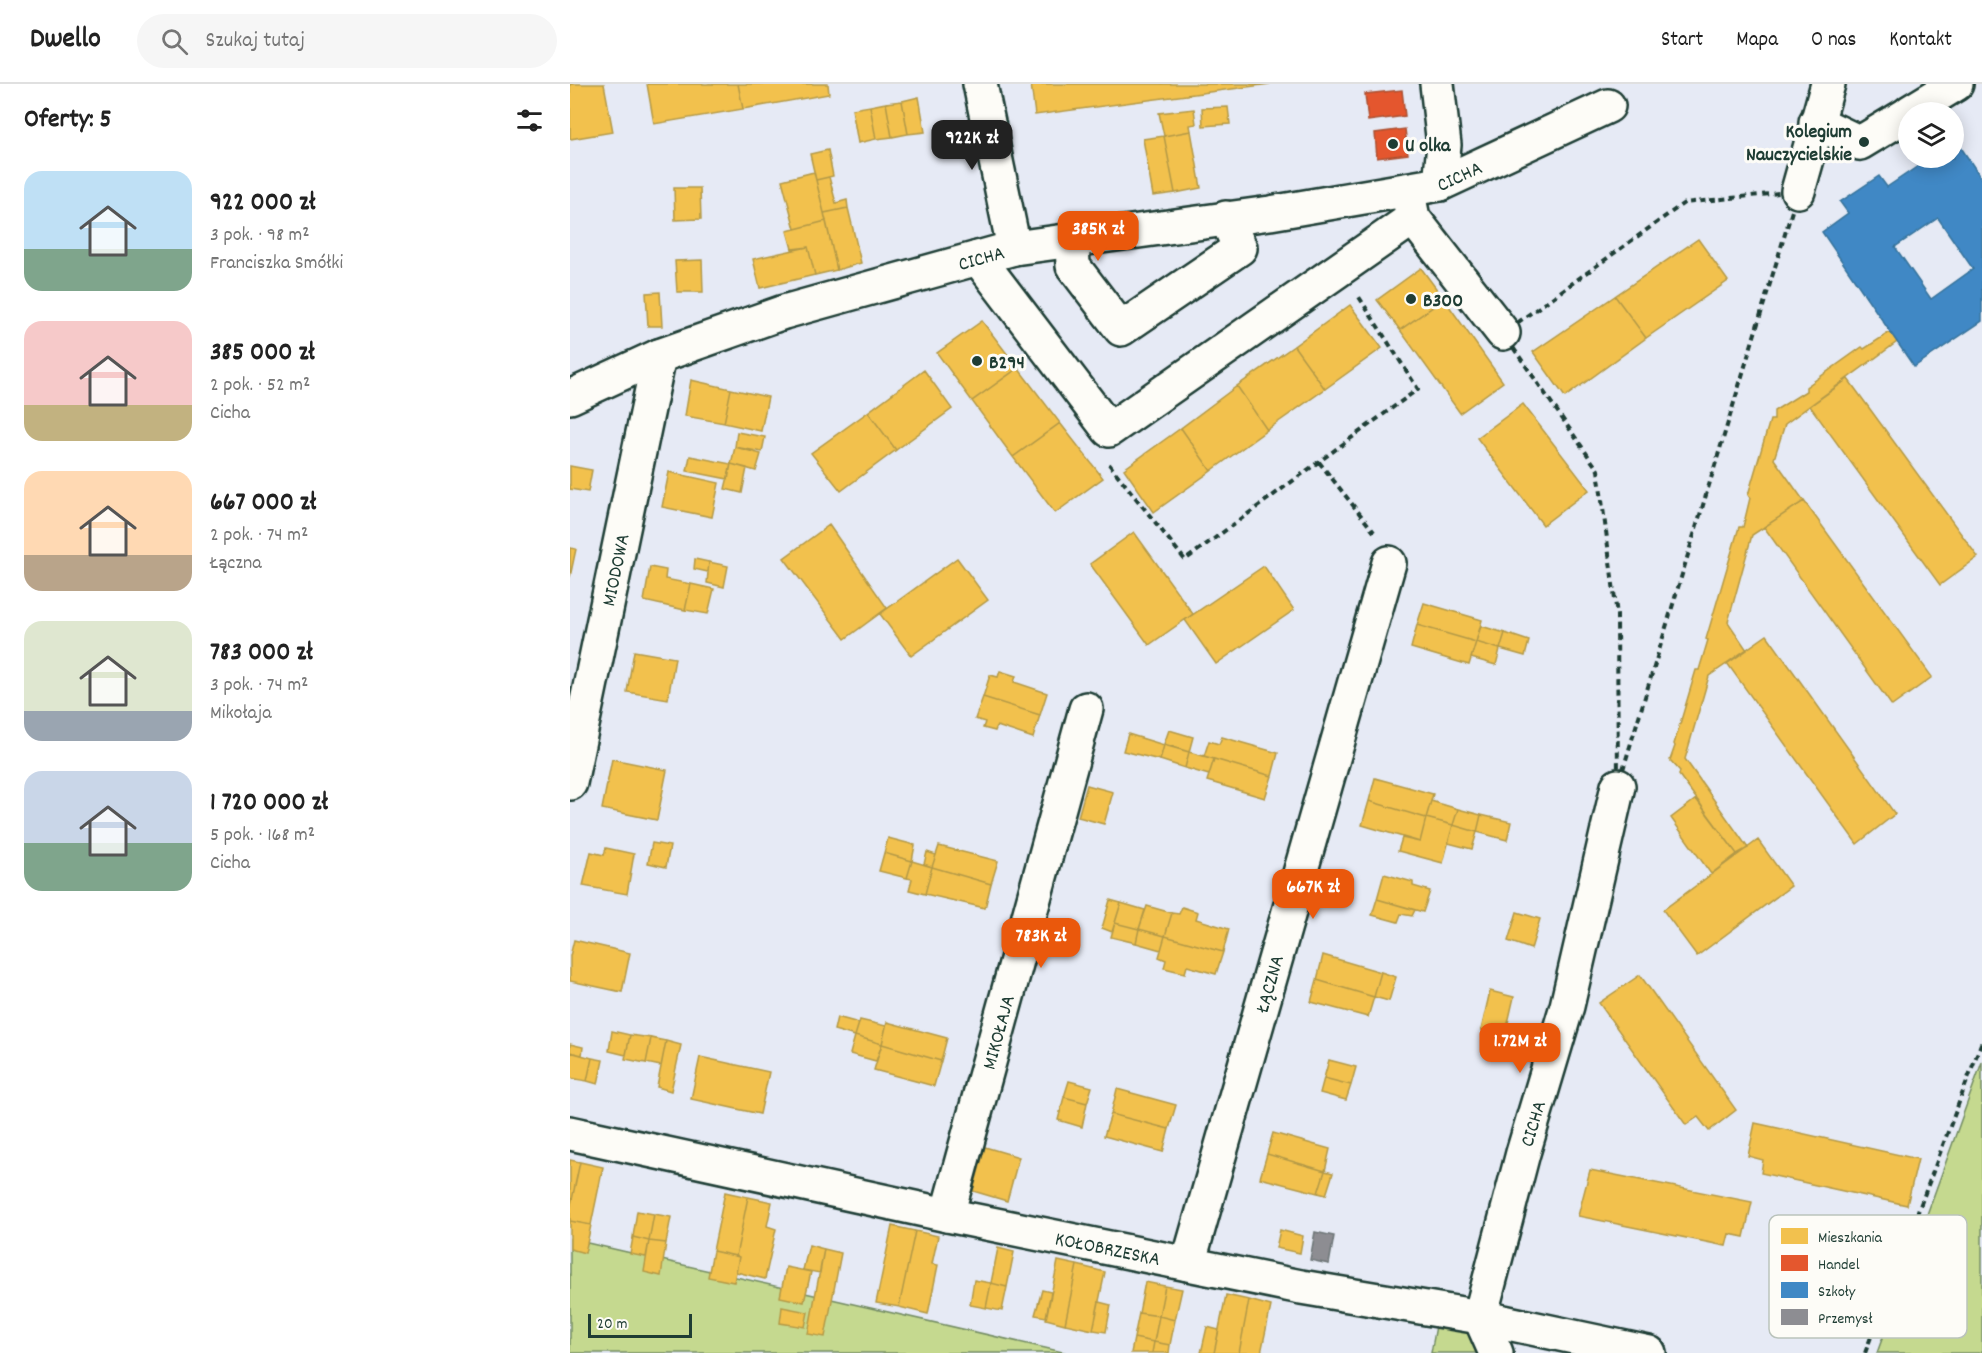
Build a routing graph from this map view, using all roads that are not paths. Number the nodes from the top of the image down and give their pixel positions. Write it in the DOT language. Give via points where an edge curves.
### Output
graph roads {
  1 [pos="980,84"];
  2 [pos="1437,84"];
  3 [pos="1828,84"];
  4 [pos="1956,84"];
  5 [pos="1927,102"];
  6 [pos="1608,106"];
  7 [pos="1898,120"];
  8 [pos="1816,122"];
  9 [pos="1440,184"];
  10 [pos="1798,191"];
  11 [pos="1410,204"];
  12 [pos="1226,218"];
  13 [pos="1072,240"];
  14 [pos="1014,248"];
  15 [pos="978,258"];
  16 [pos="1503,333"];
  17 [pos="659,356"];
  18 [pos="570,397"];
  19 [pos="1389,563"];
  20 [pos="1086,709"];
  21 [pos="570,783"];
  22 [pos="1618,786"];
  23 [pos="570,1133"];
  24 [pos="947,1215"];
  25 [pos="1188,1264"];
  26 [pos="1480,1317"];
  27 [pos="1496,1353"];
  28 [pos="1649,1353"];
  1 -- 14 [label="street"];
  2 -- 9 [label="street" via="1444,145"];
  3 -- 8 [label="street"];
  4 -- 5 [label="street"];
  6 -- 9 [label="street, CICHA"];
  7 -- 8 [label="street" via="1860,143"];
  8 -- 10 [label="street"];
  9 -- 11 [label="street, CICHA"];
  11 -- 12 [label="street, CICHA"];
  11 -- 15 [label="street" via="1340,269 1109,430"];
  11 -- 16 [label="street"];
  12 -- 13 [label="street, CICHA"];
  12 -- 13 [label="street" via="1240,248 1121,329 1073,266"];
  13 -- 14 [label="street, CICHA"];
  14 -- 15 [label="street, CICHA"];
  15 -- 17 [label="street, CICHA" via="784,312"];
  17 -- 18 [label="street, CICHA"];
  17 -- 21 [label="street, MIODOWA"];
  19 -- 25 [label="street, ŁĄCZNA"];
  20 -- 24 [label="street, MIKOŁAJA"];
  22 -- 26 [label="street, CICHA" via="1567,1006"];
  23 -- 24 [label="street, KOŁOBRZESKA"];
  24 -- 25 [label="street, KOŁOBRZESKA"];
  25 -- 26 [label="street, KOŁOBRZESKA"];
  26 -- 27 [label="street"];
  26 -- 28 [label="street, KOŁOBRZESKA"];
}
